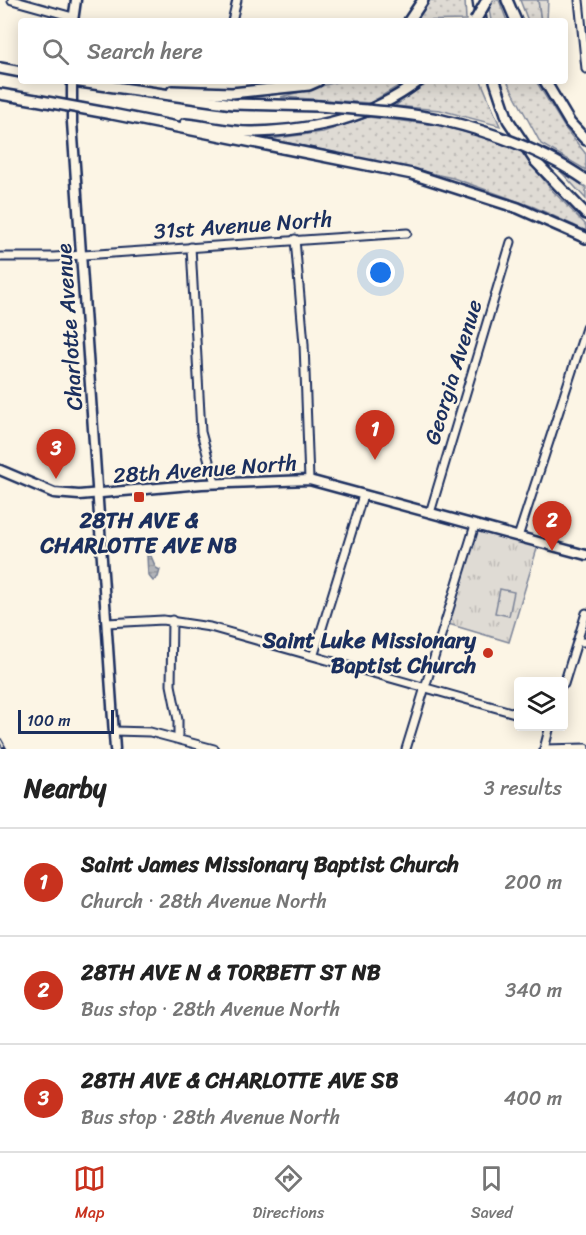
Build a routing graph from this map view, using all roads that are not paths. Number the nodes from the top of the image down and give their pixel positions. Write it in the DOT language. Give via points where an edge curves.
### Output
graph roads {
  1 [pos="12,0"];
  2 [pos="76,0"];
  3 [pos="237,0"];
  4 [pos="423,0"];
  5 [pos="478,0"];
  6 [pos="487,0"];
  7 [pos="507,0"];
  8 [pos="579,0"];
  9 [pos="70,18"];
  10 [pos="73,18"];
  11 [pos="233,18"];
  12 [pos="411,18"];
  13 [pos="477,18"];
  14 [pos="481,18"];
  15 [pos="515,18"];
  16 [pos="0,68"];
  17 [pos="586,69"];
  18 [pos="18,71"];
  19 [pos="72,84"];
  20 [pos="88,84"];
  21 [pos="311,84"];
  22 [pos="415,84"];
  23 [pos="496,84"];
  24 [pos="548,84"];
  25 [pos="110,88"];
  26 [pos="0,94"];
  27 [pos="112,114"];
  28 [pos="586,140"];
  29 [pos="586,180"];
  30 [pos="586,214"];
  31 [pos="407,232"];
  32 [pos="586,238"];
  33 [pos="296,239"];
  34 [pos="511,242"];
  35 [pos="191,247"];
  36 [pos="81,255"];
  37 [pos="0,256"];
  38 [pos="586,328"];
  39 [pos="0,470"];
  40 [pos="309,480"];
  41 [pos="214,483"];
  42 [pos="99,495"];
  43 [pos="363,495"];
  44 [pos="430,513"];
  45 [pos="475,525"];
  46 [pos="518,537"];
  47 [pos="586,555"];
  48 [pos="586,613"];
  49 [pos="172,620"];
  50 [pos="106,623"];
  51 [pos="577,642"];
  52 [pos="586,642"];
  53 [pos="314,654"];
  54 [pos="566,677"];
  55 [pos="426,687"];
  56 [pos="514,713"];
  57 [pos="114,731"];
  58 [pos="549,731"];
  59 [pos="178,739"];
  60 [pos="586,748"];
  61 [pos="115,749"];
  62 [pos="214,749"];
  63 [pos="406,749"];
  64 [pos="544,749"];
  1 -- 9 [label="street"];
  2 -- 10 [label="main road"];
  3 -- 11 [label="street"];
  4 -- 12 [label="highway"];
  5 -- 14 [label="highway"];
  6 -- 13 [label="highway, bridge"];
  7 -- 15 [label="highway"];
  8 -- 17 [label="street"];
  16 -- 18 [label="highway"];
  19 -- 36 [label="main road, Charlotte Avenue"];
  20 -- 25 [label="highway"];
  21 -- 25 [label="highway" via="232,93"];
  22 -- 27 [label="highway" via="394,100 337,123 253,132"];
  23 -- 30 [label="highway" via="508,120 536,162"];
  24 -- 28 [label="highway" via="570,123"];
  25 -- 29 [label="highway, bridge" via="233,104 318,106 440,120 502,138 560,163"];
  26 -- 27 [label="highway, bridge"];
  27 -- 32 [label="highway" via="412,174 518,208"];
  31 -- 33 [label="street, 31st Avenue North"];
  33 -- 35 [label="street, 31st Avenue North"];
  33 -- 40 [label="street"];
  34 -- 44 [label="street, Georgia Avenue"];
  35 -- 36 [label="street, 31st Avenue North"];
  35 -- 41 [label="street" via="201,432"];
  36 -- 37 [label="street, 31st Avenue North"];
  36 -- 42 [label="main road, Charlotte Avenue"];
  38 -- 46 [label="street"];
  39 -- 42 [label="main road, 28th Avenue North" via="54,493"];
  40 -- 41 [label="main road, 28th Avenue North"];
  40 -- 43 [label="main road, 28th Avenue North"];
  41 -- 42 [label="main road, 28th Avenue North"];
  42 -- 50 [label="main road, Charlotte Avenue"];
  43 -- 44 [label="main road, 28th Avenue North"];
  43 -- 53 [label="street"];
  44 -- 45 [label="main road, 28th Avenue North"];
  45 -- 46 [label="main road, 28th Avenue North"];
  45 -- 55 [label="street"];
  46 -- 47 [label="main road, 28th Avenue North"];
  48 -- 51 [label="street"];
  49 -- 50 [label="street"];
  49 -- 53 [label="street"];
  49 -- 59 [label="street" via="171,685"];
  50 -- 57 [label="main road, Charlotte Avenue"];
  51 -- 52 [label="street"];
  51 -- 54 [label="street"];
  53 -- 55 [label="street"];
  55 -- 56 [label="street"];
  55 -- 63 [label="street"];
  57 -- 59 [label="street" via="144,731"];
  57 -- 61 [label="main road, Charlotte Avenue"];
  58 -- 64 [label="street"];
  59 -- 62 [label="street"];
  60 -- 64 [label="street"];
}
